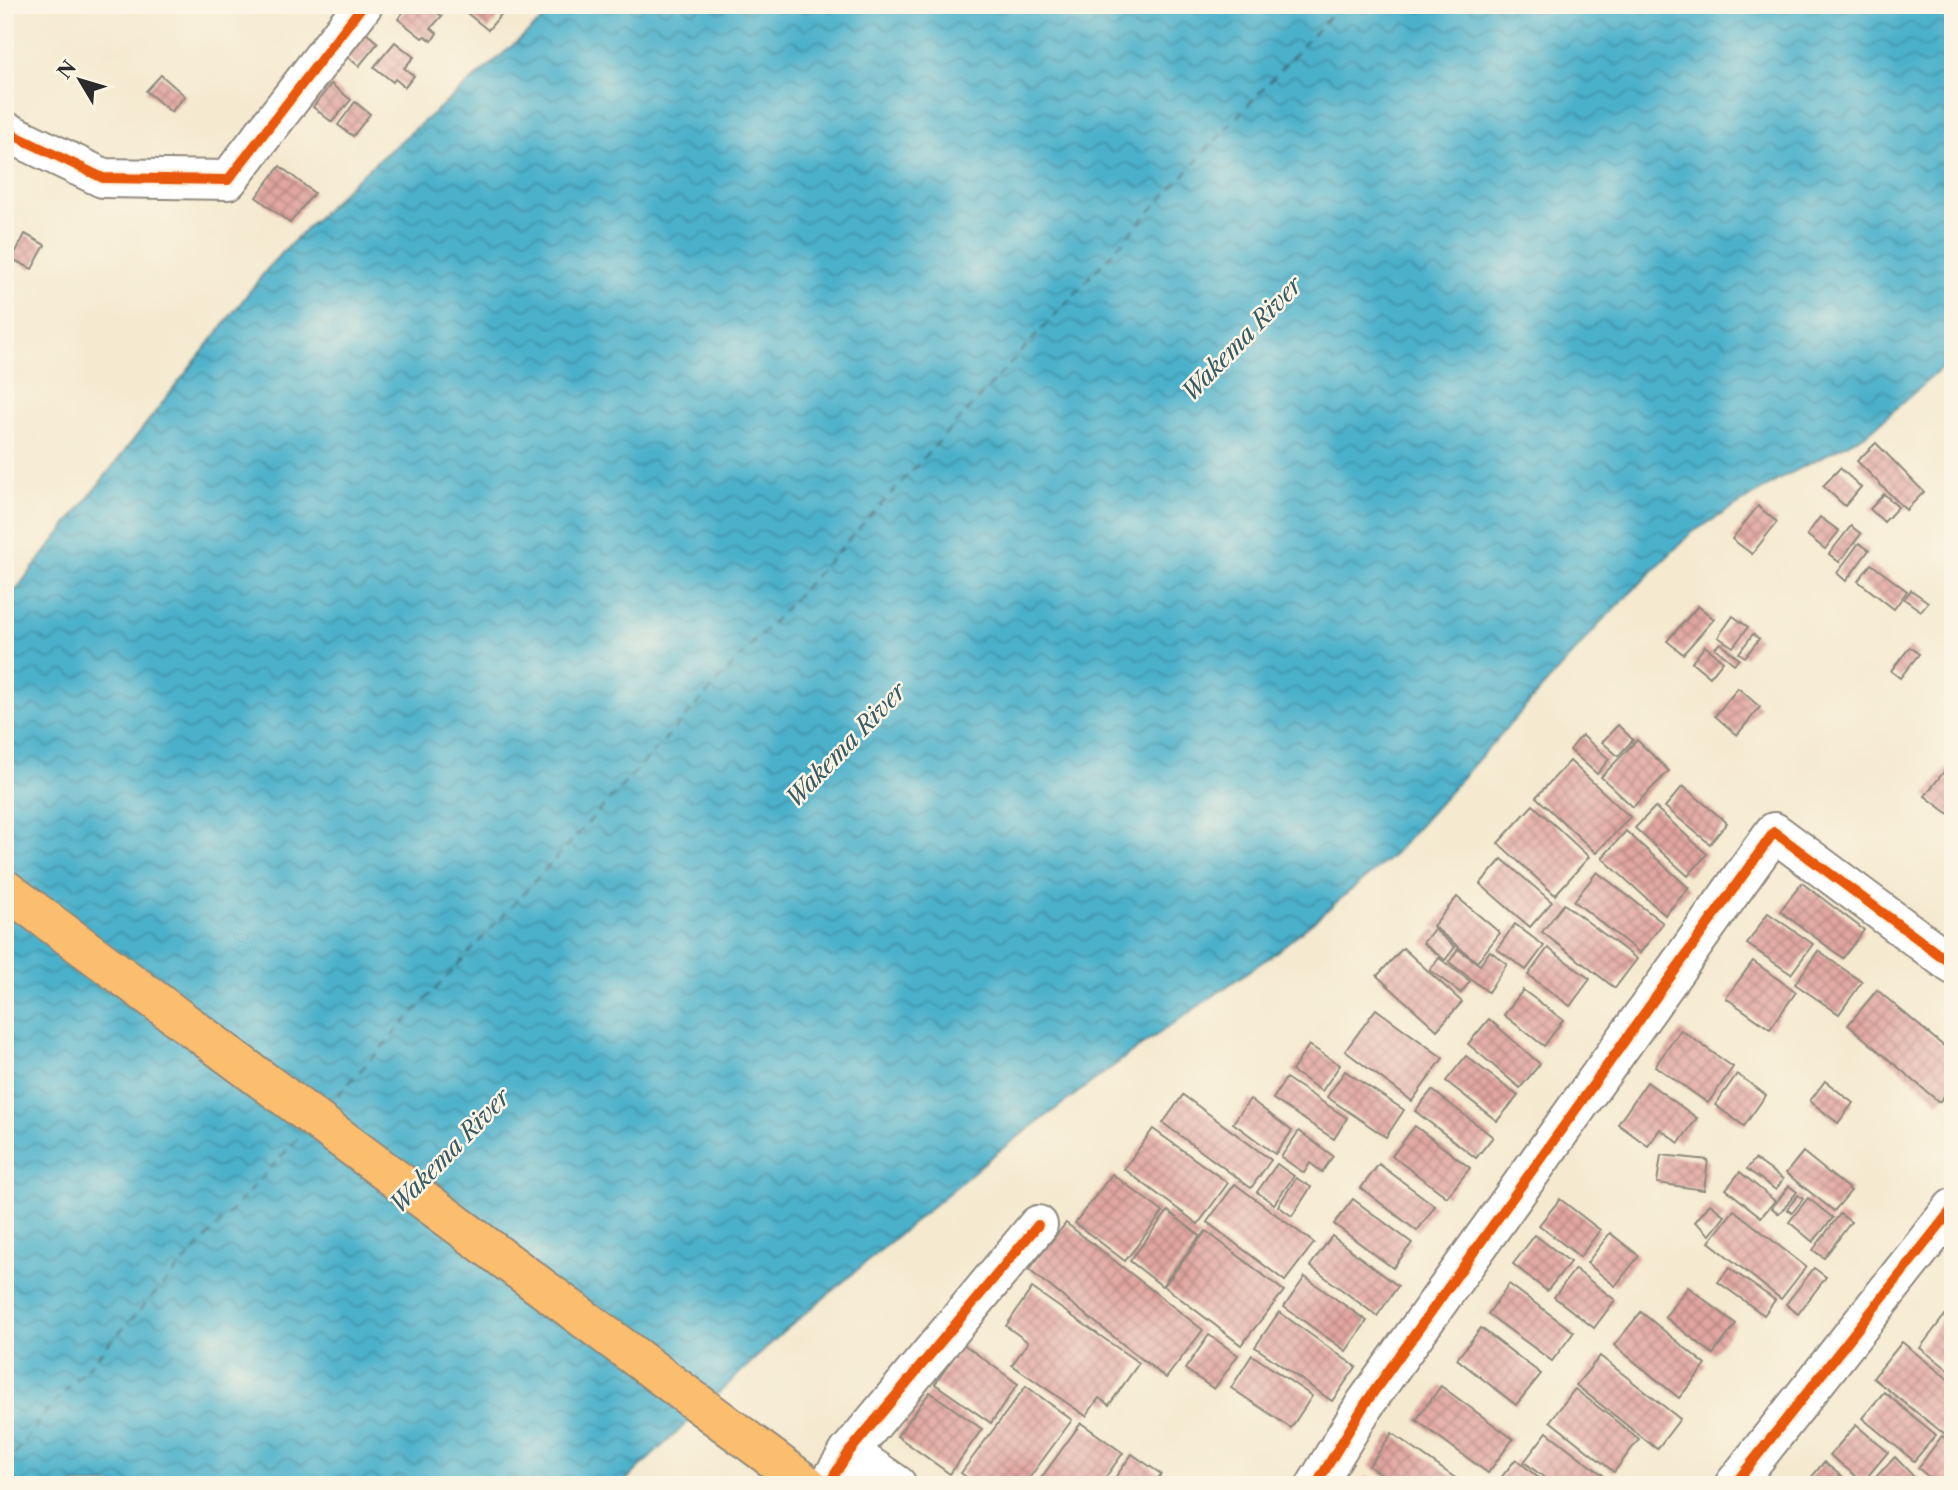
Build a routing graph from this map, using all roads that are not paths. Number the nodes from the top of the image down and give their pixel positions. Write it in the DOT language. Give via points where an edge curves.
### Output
graph roads {
  1 [pos="363,5"];
  2 [pos="5,131"];
  3 [pos="5,889"];
  4 [pos="1953,965"];
  5 [pos="1953,1208"];
  6 [pos="1038,1225"];
  7 [pos="849,1452"];
  8 [pos="808,1485"];
  9 [pos="828,1485"];
  10 [pos="897,1485"];
  11 [pos="1315,1485"];
  12 [pos="1734,1485"];
  1 -- 2 [label="street" via="228,180 103,178"];
  3 -- 8 [label="highway"];
  4 -- 11 [label="street" via="1774,832 1365,1404"];
  5 -- 12 [label="street"];
  6 -- 7 [label="street"];
  7 -- 9 [label="street"];
  7 -- 10 [label="street"];
}
